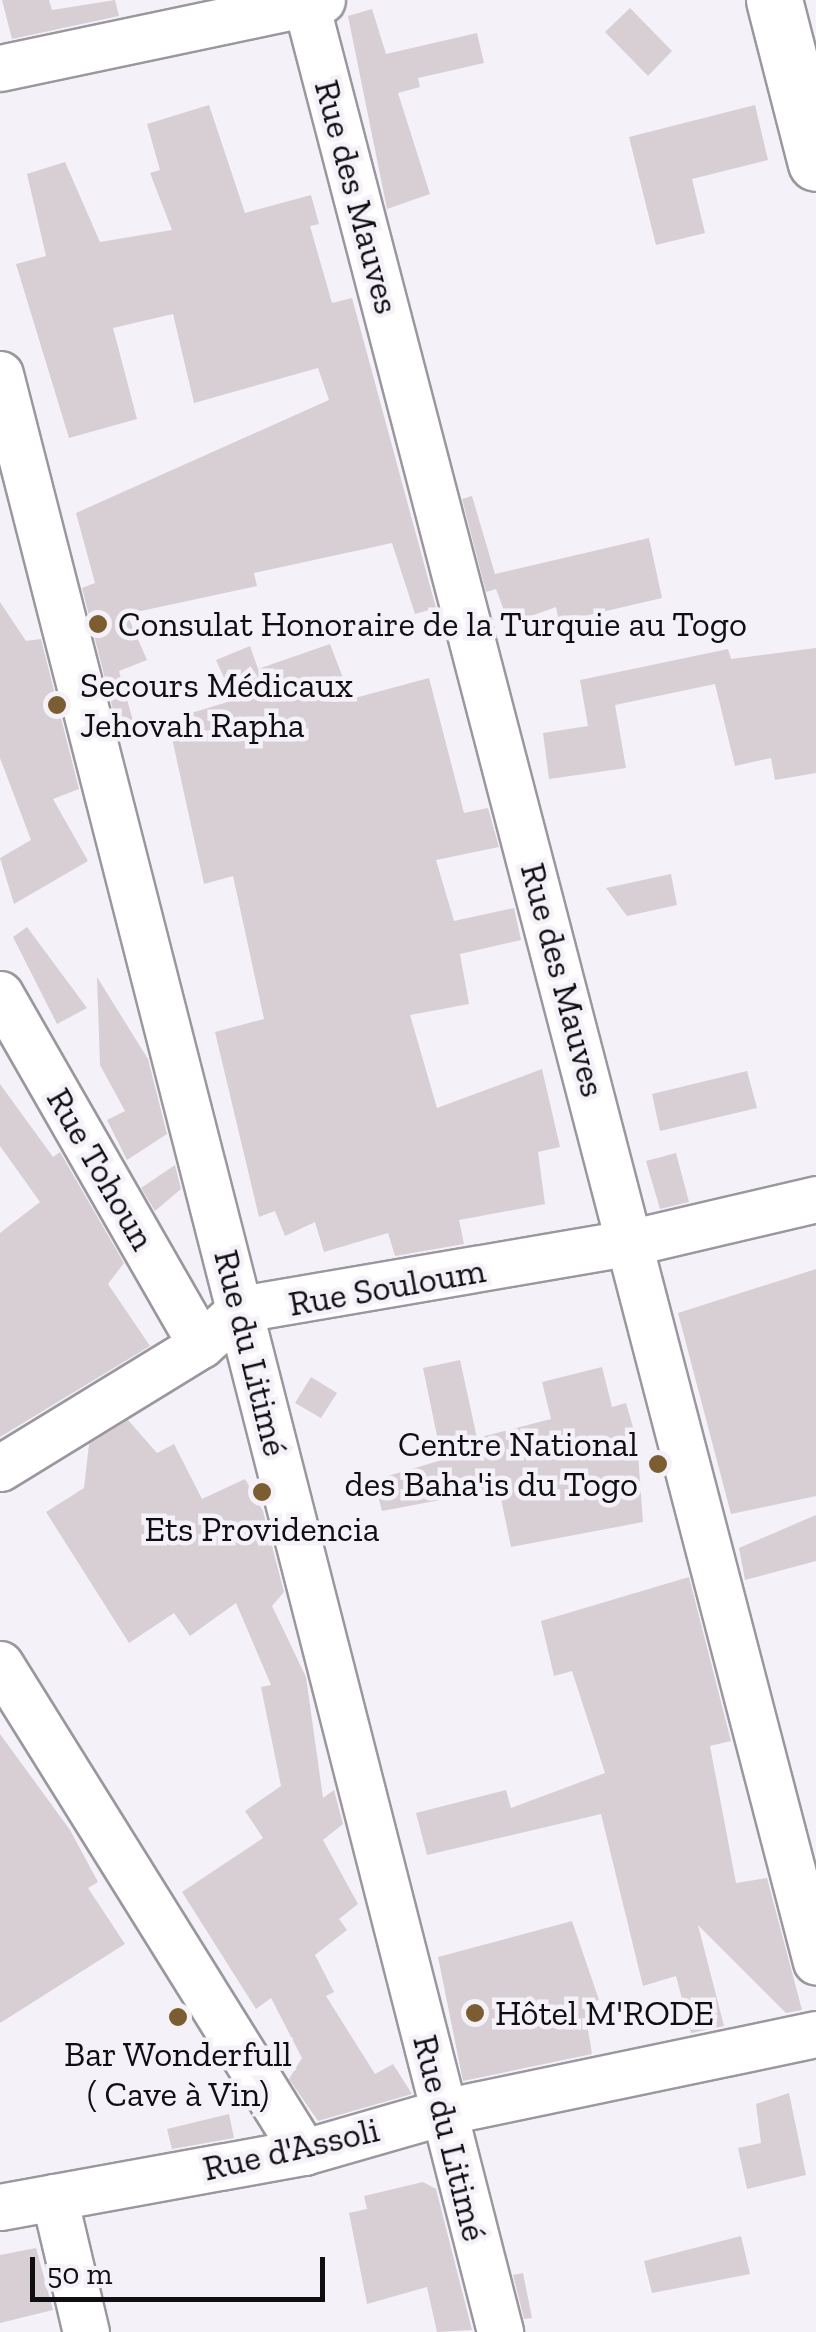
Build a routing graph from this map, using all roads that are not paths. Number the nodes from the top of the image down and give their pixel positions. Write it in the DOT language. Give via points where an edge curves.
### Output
graph roads {
  1 [pos="774,0"];
  2 [pos="311,1"];
  3 [pos="0,68"];
  4 [pos="816,163"];
  5 [pos="0,374"];
  6 [pos="17,533"];
  7 [pos="0,994"];
  8 [pos="816,1199"];
  9 [pos="632,1242"];
  10 [pos="241,1309"];
  11 [pos="201,1345"];
  12 [pos="0,1468"];
  13 [pos="0,1664"];
  14 [pos="816,1962"];
  15 [pos="816,2034"];
  16 [pos="443,2112"];
  17 [pos="304,2152"];
  18 [pos="54,2197"];
  19 [pos="0,2208"];
  20 [pos="86,2332"];
  21 [pos="500,2332"];
  1 -- 4 [label="street"];
  2 -- 3 [label="street"];
  2 -- 9 [label="street, Rue des Mauves"];
  5 -- 6 [label="street, Rue du Litimé"];
  6 -- 10 [label="street, Rue du Litimé"];
  7 -- 11 [label="street, Rue Tohoun"];
  8 -- 9 [label="street, Rue Souloum"];
  9 -- 10 [label="street, Rue Souloum"];
  9 -- 14 [label="street, Rue des Mauves"];
  10 -- 11 [label="street, Rue Souloum"];
  10 -- 16 [label="street, Rue du Litimé"];
  11 -- 12 [label="street, Rue Souloum"];
  13 -- 17 [label="street"];
  15 -- 16 [label="street, Rue d'Assoli"];
  16 -- 17 [label="street, Rue d'Assoli"];
  16 -- 21 [label="street, Rue du Litimé"];
  17 -- 18 [label="street, Rue d'Assoli"];
  18 -- 19 [label="street, Rue d'Assoli"];
  18 -- 20 [label="street"];
}
